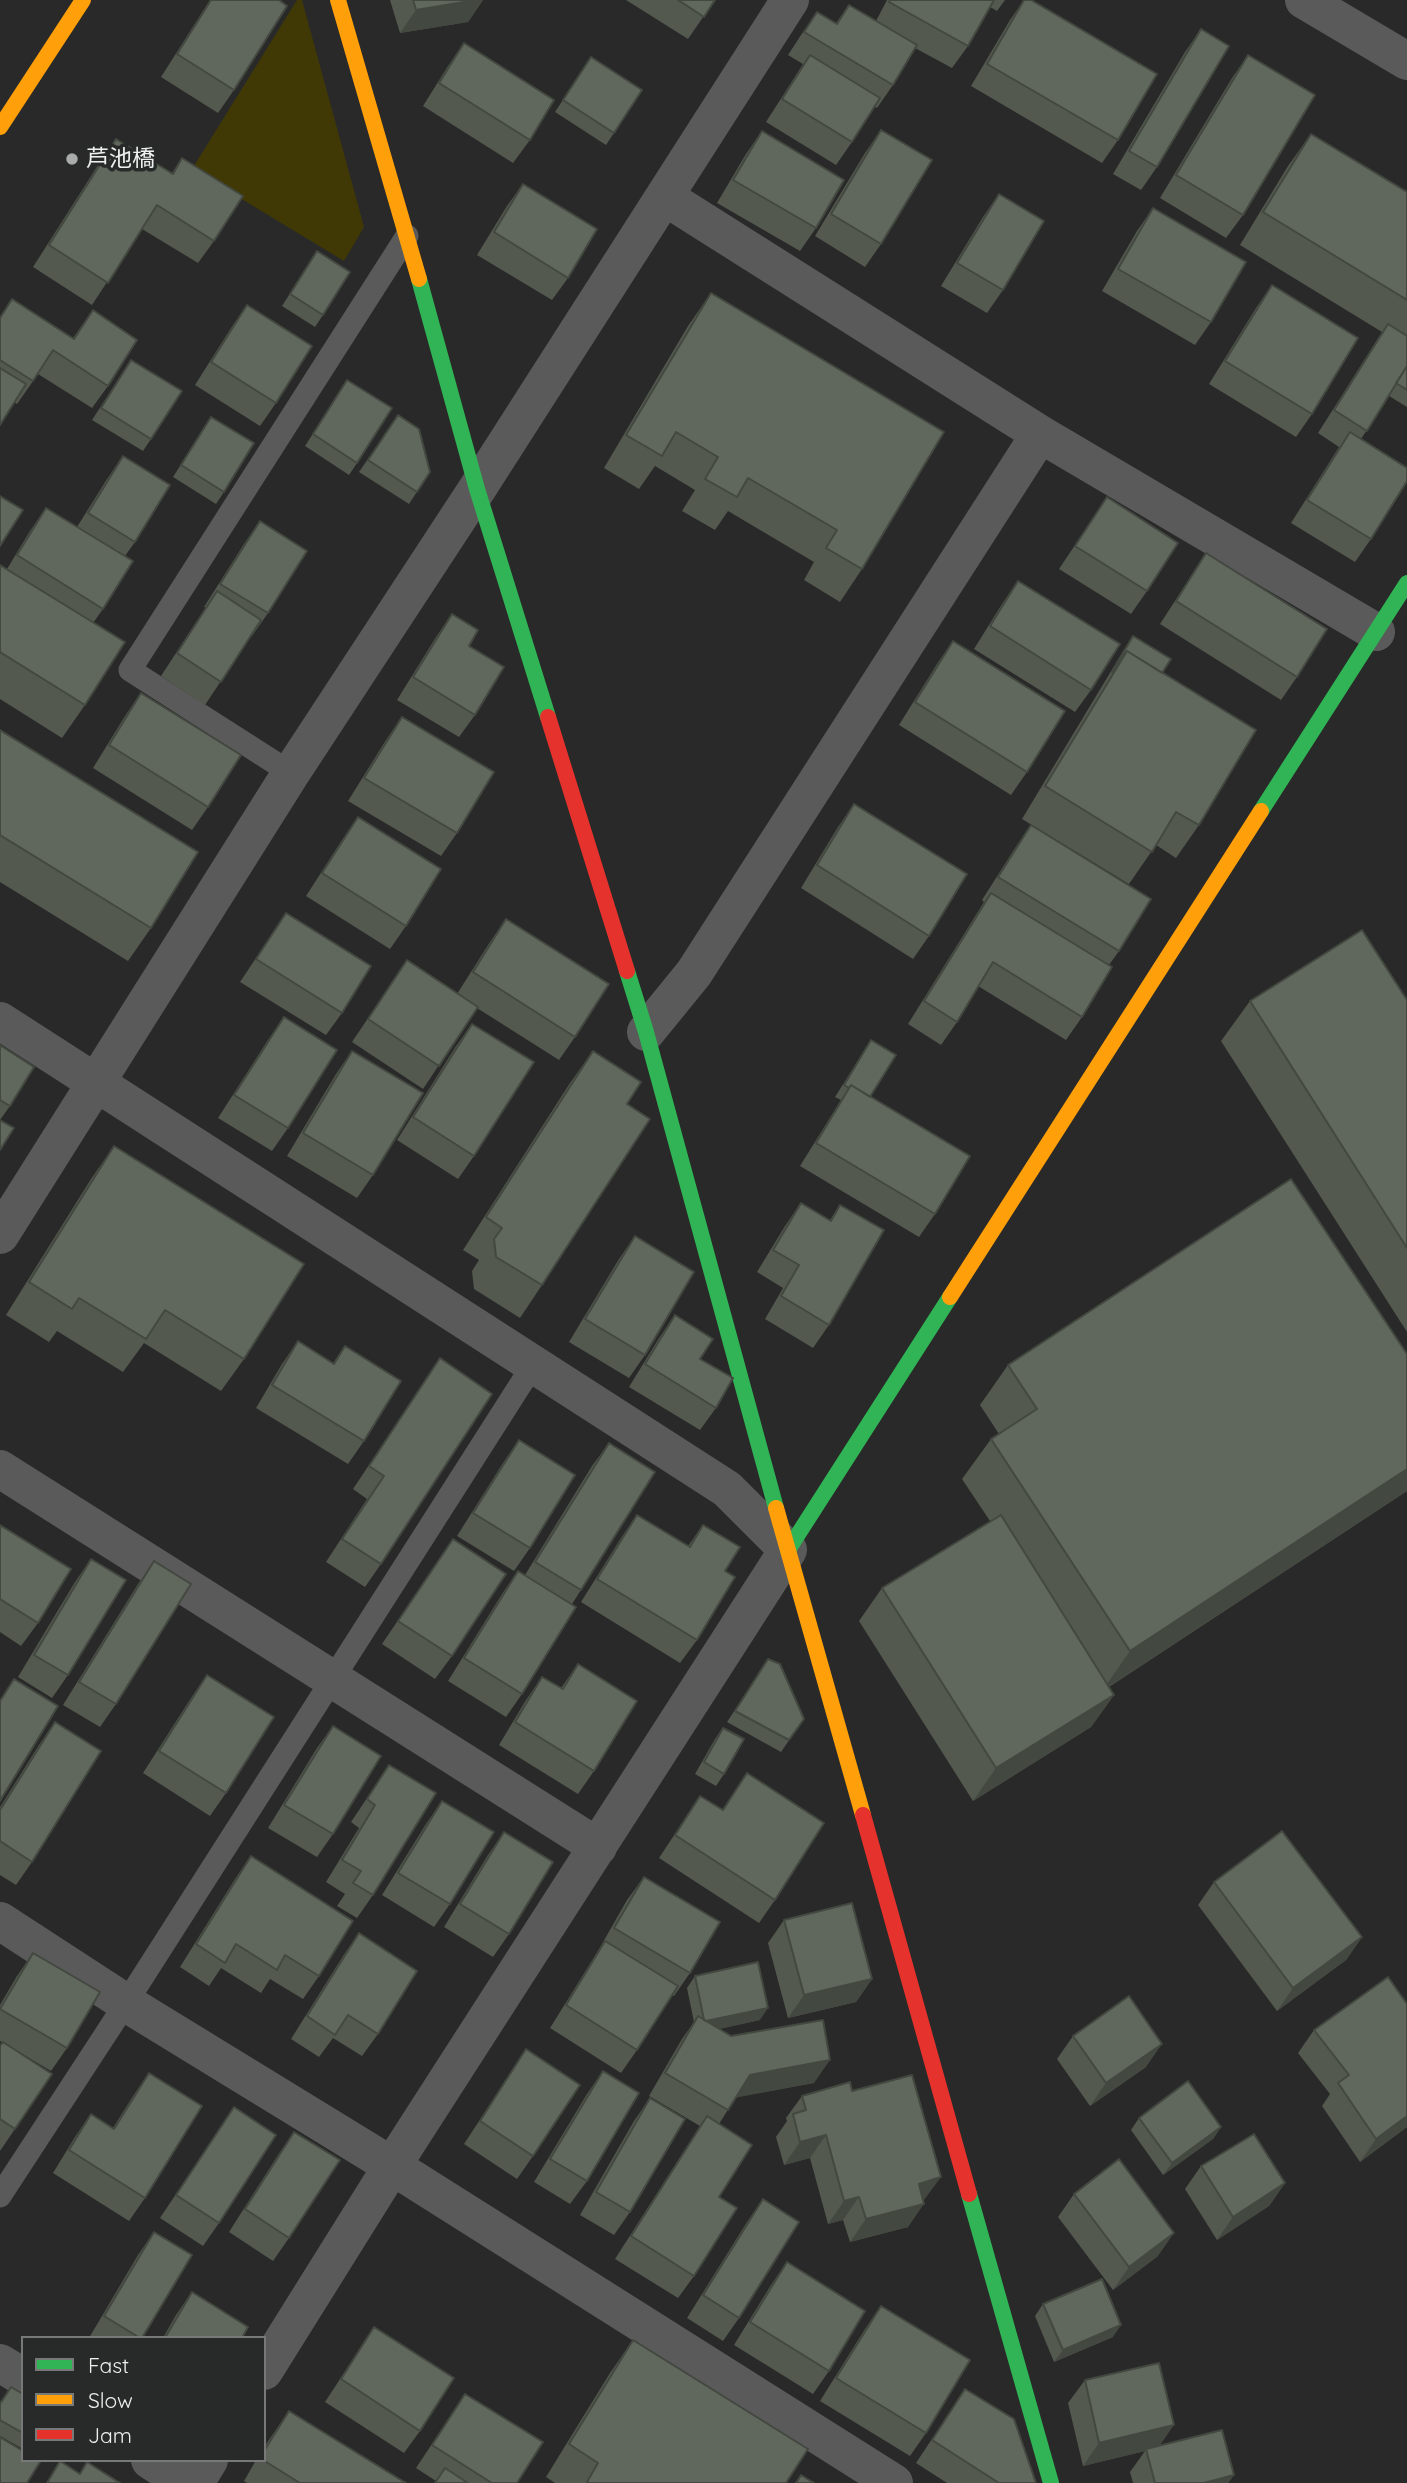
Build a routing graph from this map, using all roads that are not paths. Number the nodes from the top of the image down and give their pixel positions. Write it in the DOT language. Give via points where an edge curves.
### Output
graph roads {
  1 [pos="83,0"];
  2 [pos="338,0"];
  3 [pos="790,0"];
  4 [pos="1304,0"];
  5 [pos="1407,61"];
  6 [pos="0,127"];
  7 [pos="665,197"];
  8 [pos="408,236"];
  9 [pos="1040,434"];
  10 [pos="477,489"];
  11 [pos="1407,583"];
  12 [pos="1376,632"];
  13 [pos="291,773"];
  14 [pos="0,1021"];
  15 [pos="646,1031"];
  16 [pos="95,1082"];
  17 [pos="0,1235"];
  18 [pos="533,1365"];
  19 [pos="0,1469"];
  20 [pos="788,1550"];
  21 [pos="333,1680"];
  22 [pos="598,1847"];
  23 [pos="0,1921"];
  24 [pos="126,2003"];
  25 [pos="392,2166"];
  26 [pos="0,2196"];
  27 [pos="0,2362"];
  28 [pos="266,2368"];
  29 [pos="21,2376"];
  30 [pos="153,2462"];
  31 [pos="208,2462"];
  32 [pos="185,2483"];
  33 [pos="195,2483"];
  34 [pos="894,2483"];
  35 [pos="1051,2483"];
  1 -- 6 [label="street"];
  2 -- 8 [label="street"];
  3 -- 7 [label="street"];
  4 -- 5 [label="street"];
  7 -- 9 [label="street"];
  7 -- 10 [label="street"];
  8 -- 10 [label="street"];
  8 -- 13 [label="lane" via="130,670"];
  9 -- 12 [label="street"];
  9 -- 15 [label="street" via="694,973"];
  10 -- 13 [label="street"];
  10 -- 15 [label="street"];
  11 -- 12 [label="street"];
  12 -- 20 [label="street"];
  13 -- 16 [label="street"];
  14 -- 16 [label="street"];
  15 -- 20 [label="street"];
  16 -- 17 [label="street"];
  16 -- 18 [label="street"];
  18 -- 20 [label="street" via="727,1489"];
  18 -- 21 [label="lane"];
  19 -- 21 [label="street"];
  20 -- 22 [label="street"];
  20 -- 35 [label="street"];
  21 -- 22 [label="street"];
  21 -- 24 [label="lane"];
  22 -- 25 [label="street"];
  23 -- 24 [label="street"];
  24 -- 25 [label="street"];
  24 -- 26 [label="lane"];
  25 -- 28 [label="street"];
  25 -- 34 [label="street"];
  27 -- 29 [label="street"];
  30 -- 32 [label="street"];
  31 -- 33 [label="street"];
}
